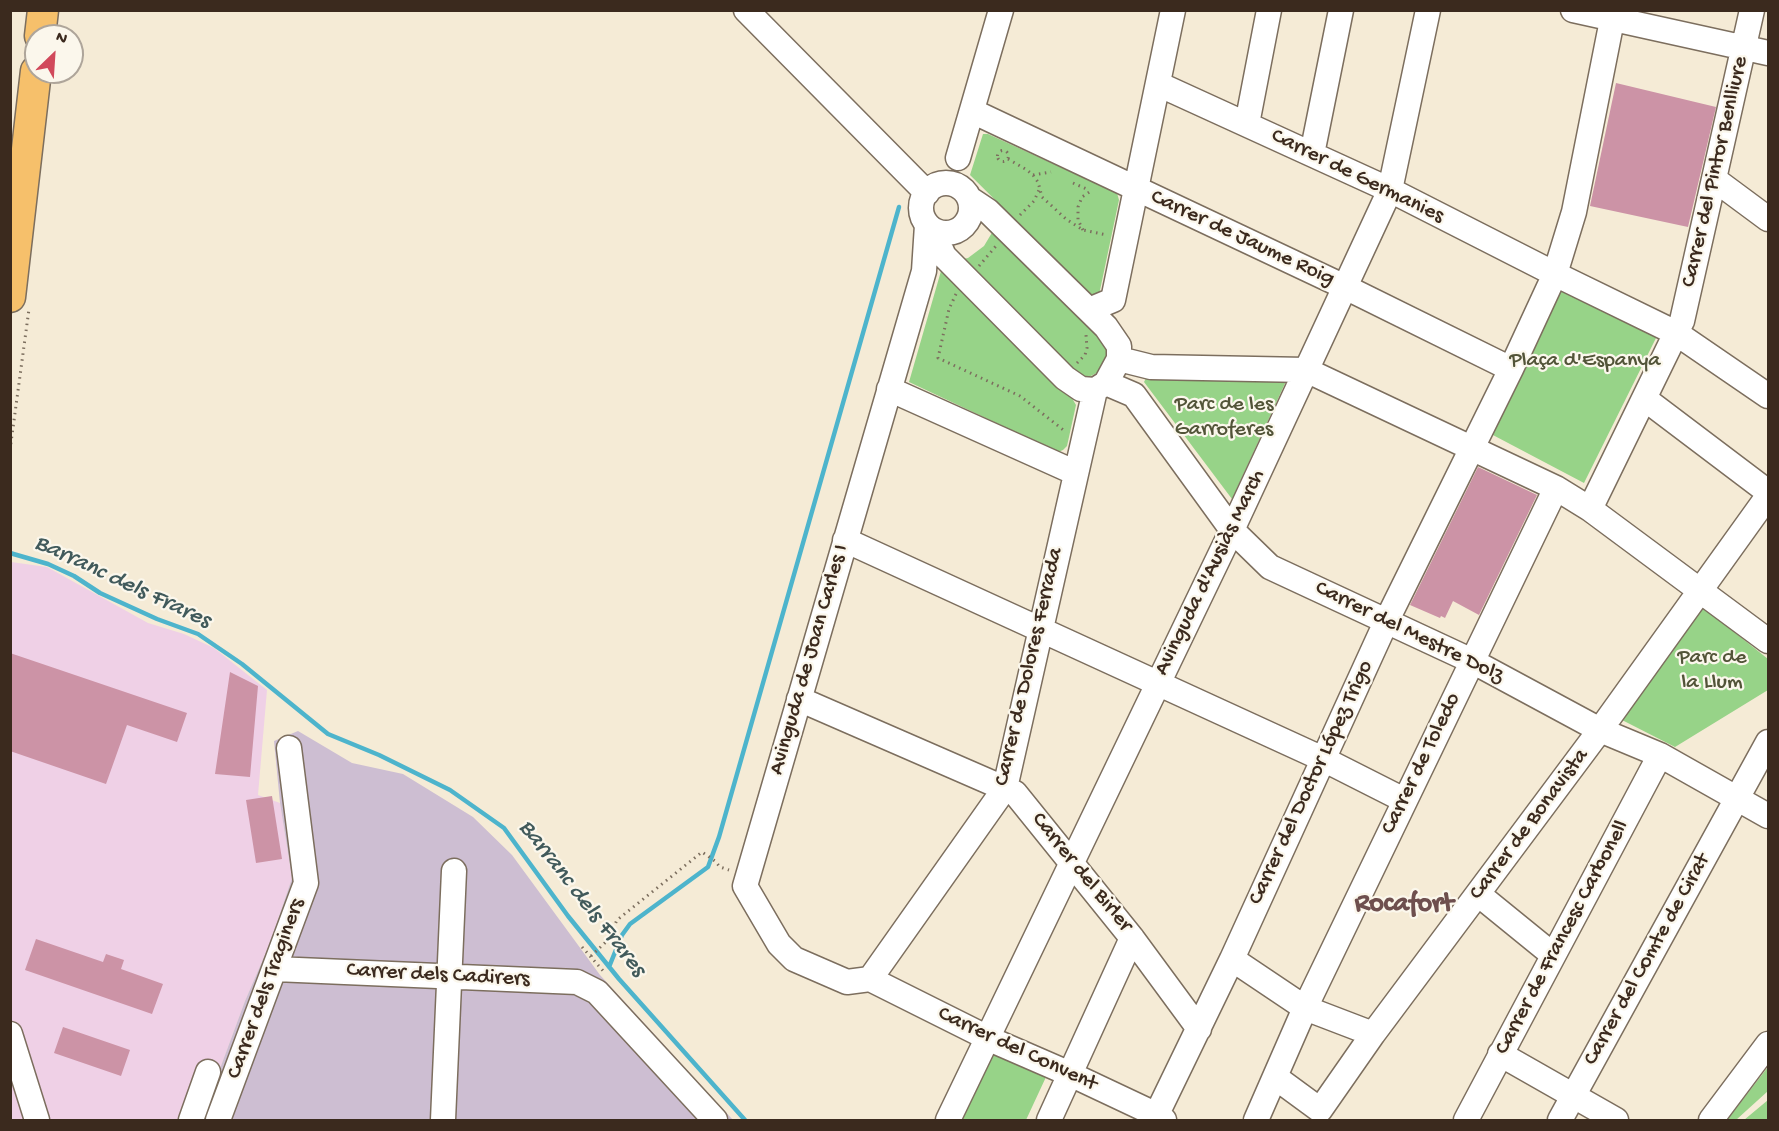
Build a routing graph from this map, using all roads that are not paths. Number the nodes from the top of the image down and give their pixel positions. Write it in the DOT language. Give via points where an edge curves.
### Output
graph roads {
  1 [pos="746,10"];
  2 [pos="1001,10"];
  3 [pos="1173,10"];
  4 [pos="1269,10"];
  5 [pos="1341,10"];
  6 [pos="1428,10"];
  7 [pos="1573,10"];
  8 [pos="1752,10"];
  9 [pos="1613,15"];
  10 [pos="1744,48"];
  11 [pos="1768,53"];
  12 [pos="35,84"];
  13 [pos="1158,84"];
  14 [pos="972,111"];
  15 [pos="1247,124"];
  16 [pos="1312,154"];
  17 [pos="958,158"];
  18 [pos="1714,179"];
  19 [pos="934,188"];
  20 [pos="1136,190"];
  21 [pos="1390,190"];
  22 [pos="968,196"];
  23 [pos="1768,219"];
  24 [pos="934,236"];
  25 [pos="1555,274"];
  26 [pos="1345,287"];
  27 [pos="10,297"];
  28 [pos="1089,310"];
  29 [pos="1676,333"];
  30 [pos="1119,359"];
  31 [pos="1511,369"];
  32 [pos="1306,370"];
  33 [pos="1100,386"];
  34 [pos="889,389"];
  35 [pos="1768,396"];
  36 [pos="1645,399"];
  37 [pos="1472,447"];
  38 [pos="1076,473"];
  39 [pos="1556,488"];
  40 [pos="1768,494"];
  41 [pos="1590,509"];
  42 [pos="1232,530"];
  43 [pos="845,540"];
  44 [pos="1702,590"];
  45 [pos="1386,622"];
  46 [pos="1040,631"];
  47 [pos="1768,641"];
  48 [pos="1472,661"];
  49 [pos="1158,684"];
  50 [pos="799,699"];
  51 [pos="1600,730"];
  52 [pos="1768,742"];
  53 [pos="289,748"];
  54 [pos="1660,755"];
  55 [pos="1323,759"];
  56 [pos="1005,788"];
  57 [pos="1736,799"];
  58 [pos="1404,800"];
  59 [pos="1768,816"];
  60 [pos="1072,862"];
  61 [pos="454,871"];
  62 [pos="1478,894"];
  63 [pos="1132,938"];
  64 [pos="1553,955"];
  65 [pos="1232,959"];
  66 [pos="275,969"];
  67 [pos="449,976"];
  68 [pos="870,979"];
  69 [pos="1305,1008"];
  70 [pos="1199,1029"];
  71 [pos="10,1034"];
  72 [pos="1373,1034"];
  73 [pos="987,1038"];
  74 [pos="1768,1044"];
  75 [pos="1500,1054"];
  76 [pos="207,1072"];
  77 [pos="1070,1074"];
  78 [pos="1275,1077"];
  79 [pos="1573,1095"];
  80 [pos="26,1108"];
  81 [pos="1327,1115"];
  82 [pos="1158,1119"];
  83 [pos="191,1120"];
  84 [pos="218,1120"];
  85 [pos="443,1120"];
  86 [pos="715,1120"];
  87 [pos="948,1120"];
  88 [pos="1048,1120"];
  89 [pos="1256,1120"];
  90 [pos="1466,1120"];
  91 [pos="1560,1120"];
  92 [pos="1616,1120"];
  93 [pos="1711,1120"];
  1 -- 19 [label="street"];
  2 -- 14 [label="street"];
  3 -- 13 [label="street"];
  4 -- 15 [label="street"];
  5 -- 16 [label="street"];
  6 -- 21 [label="street, Avinguda d'Ausiàs March"];
  7 -- 9 [label="street"];
  8 -- 10 [label="street, Carrer del Pintor Benlliure"];
  9 -- 10 [label="street"];
  9 -- 25 [label="street" via="1574,212"];
  10 -- 11 [label="street"];
  10 -- 18 [label="street, Carrer del Pintor Benlliure"];
  12 -- 27 [label="main road"];
  13 -- 15 [label="street, Carrer de Germanies"];
  13 -- 20 [label="street"];
  14 -- 17 [label="street"];
  14 -- 20 [label="street, Carrer de Jaume Roig"];
  15 -- 16 [label="street, Carrer de Germanies"];
  16 -- 21 [label="street, Carrer de Germanies"];
  17 -- 19 [label="street"];
  17 -- 22 [label="street"];
  18 -- 23 [label="street"];
  18 -- 29 [label="street, Carrer del Pintor Benlliure"];
  19 -- 22 [label="street" via="951,183"];
  19 -- 24 [label="street" via="921,207"];
  20 -- 26 [label="street, Carrer de Jaume Roig"];
  20 -- 28 [label="street" via="1113,300"];
  21 -- 25 [label="street, Carrer de Germanies"];
  21 -- 26 [label="street, Avinguda d'Ausiàs March"];
  22 -- 24 [label="street" via="972,210 969,220 960,230"];
  22 -- 28 [label="street"];
  24 -- 33 [label="street, Carrer del Mestre Dolz" via="969,282 1065,378 1081,389"];
  24 -- 34 [label="street, Avinguda de Joan Carles I"];
  25 -- 29 [label="street"];
  25 -- 31 [label="street"];
  26 -- 31 [label="street, Carrer de Jaume Roig"];
  26 -- 32 [label="street, Avinguda d'Ausiàs March"];
  28 -- 30 [label="street" via="1119,346"];
  29 -- 35 [label="street"];
  29 -- 36 [label="street"];
  30 -- 32 [label="street" via="1151,367"];
  30 -- 33 [label="street, Carrer de Dolores Ferrada"];
  31 -- 37 [label="street"];
  32 -- 37 [label="street"];
  32 -- 42 [label="street, Avinguda d'Ausiàs March"];
  33 -- 38 [label="street, Carrer de Dolores Ferrada"];
  33 -- 42 [label="street, Carrer del Mestre Dolz" via="1134,395"];
  34 -- 38 [label="street"];
  34 -- 43 [label="street, Avinguda de Joan Carles I"];
  36 -- 40 [label="street"];
  36 -- 41 [label="street"];
  37 -- 39 [label="street"];
  37 -- 45 [label="street, Carrer del Doctor López Trigo"];
  38 -- 46 [label="street, Carrer de Dolores Ferrada"];
  39 -- 41 [label="street"];
  39 -- 48 [label="street, Carrer de Toledo"];
  40 -- 44 [label="street, Carrer de Bonavista"];
  41 -- 44 [label="street"];
  42 -- 45 [label="street, Carrer del Mestre Dolz" via="1270,567"];
  42 -- 49 [label="street, Avinguda d'Ausiàs March"];
  43 -- 46 [label="street"];
  43 -- 50 [label="street, Avinguda de Joan Carles I"];
  44 -- 47 [label="street"];
  44 -- 51 [label="street, Carrer de Bonavista"];
  45 -- 48 [label="street, Carrer del Mestre Dolz"];
  45 -- 55 [label="street, Carrer del Doctor López Trigo"];
  46 -- 49 [label="street"];
  46 -- 56 [label="street, Carrer de Dolores Ferrada"];
  48 -- 51 [label="street, Carrer del Mestre Dolz"];
  48 -- 58 [label="street, Carrer de Toledo"];
  49 -- 55 [label="street"];
  49 -- 60 [label="street, Avinguda d'Ausiàs March"];
  50 -- 56 [label="street, Carrer del Birler"];
  50 -- 68 [label="street, Avinguda de Joan Carles I" via="745,886 779,944 794,959 847,982"];
  51 -- 54 [label="street, Carrer del Mestre Dolz"];
  51 -- 62 [label="street, Carrer de Bonavista"];
  52 -- 57 [label="street, Carrer del Comte de Cirat"];
  53 -- 66 [label="street, Carrer dels Traginers" via="306,884"];
  54 -- 57 [label="street, Carrer del Mestre Dolz"];
  54 -- 64 [label="street, Carrer de Francesc Carbonell"];
  55 -- 58 [label="street"];
  55 -- 65 [label="street, Carrer del Doctor López Trigo"];
  56 -- 60 [label="street, Carrer del Birler" via="1015,793"];
  56 -- 68 [label="street, Carrer de Dolores Ferrada"];
  57 -- 59 [label="street, Carrer del Mestre Dolz"];
  57 -- 79 [label="street, Carrer del Comte de Cirat"];
  58 -- 69 [label="street, Carrer de Toledo"];
  60 -- 63 [label="street, Carrer del Birler"];
  60 -- 73 [label="street, Avinguda d'Ausiàs March"];
  61 -- 67 [label="street"];
  62 -- 64 [label="street"];
  62 -- 72 [label="street, Carrer de Bonavista"];
  63 -- 70 [label="street, Carrer del Birler"];
  63 -- 77 [label="street"];
  64 -- 75 [label="street, Carrer de Francesc Carbonell"];
  65 -- 69 [label="street"];
  65 -- 70 [label="street, Carrer del Doctor López Trigo"];
  66 -- 67 [label="street, Carrer dels Cadirers"];
  66 -- 84 [label="street, Carrer dels Traginers"];
  67 -- 85 [label="street"];
  67 -- 86 [label="street, Carrer dels Cadirers" via="601,983"];
  68 -- 73 [label="street, Carrer del Convent"];
  69 -- 72 [label="street"];
  69 -- 78 [label="street, Carrer de Toledo"];
  70 -- 82 [label="street, Carrer del Doctor López Trigo"];
  71 -- 80 [label="street"];
  72 -- 81 [label="street, Carrer de Bonavista"];
  73 -- 77 [label="street, Carrer del Convent"];
  73 -- 87 [label="street, Avinguda d'Ausiàs March"];
  74 -- 93 [label="street"];
  75 -- 79 [label="street"];
  75 -- 90 [label="street, Carrer de Francesc Carbonell"];
  76 -- 83 [label="street"];
  77 -- 82 [label="street, Carrer del Convent"];
  77 -- 88 [label="street"];
  78 -- 81 [label="street"];
  78 -- 89 [label="street, Carrer de Toledo"];
  79 -- 91 [label="street, Carrer del Comte de Cirat"];
  79 -- 92 [label="street"];
}
